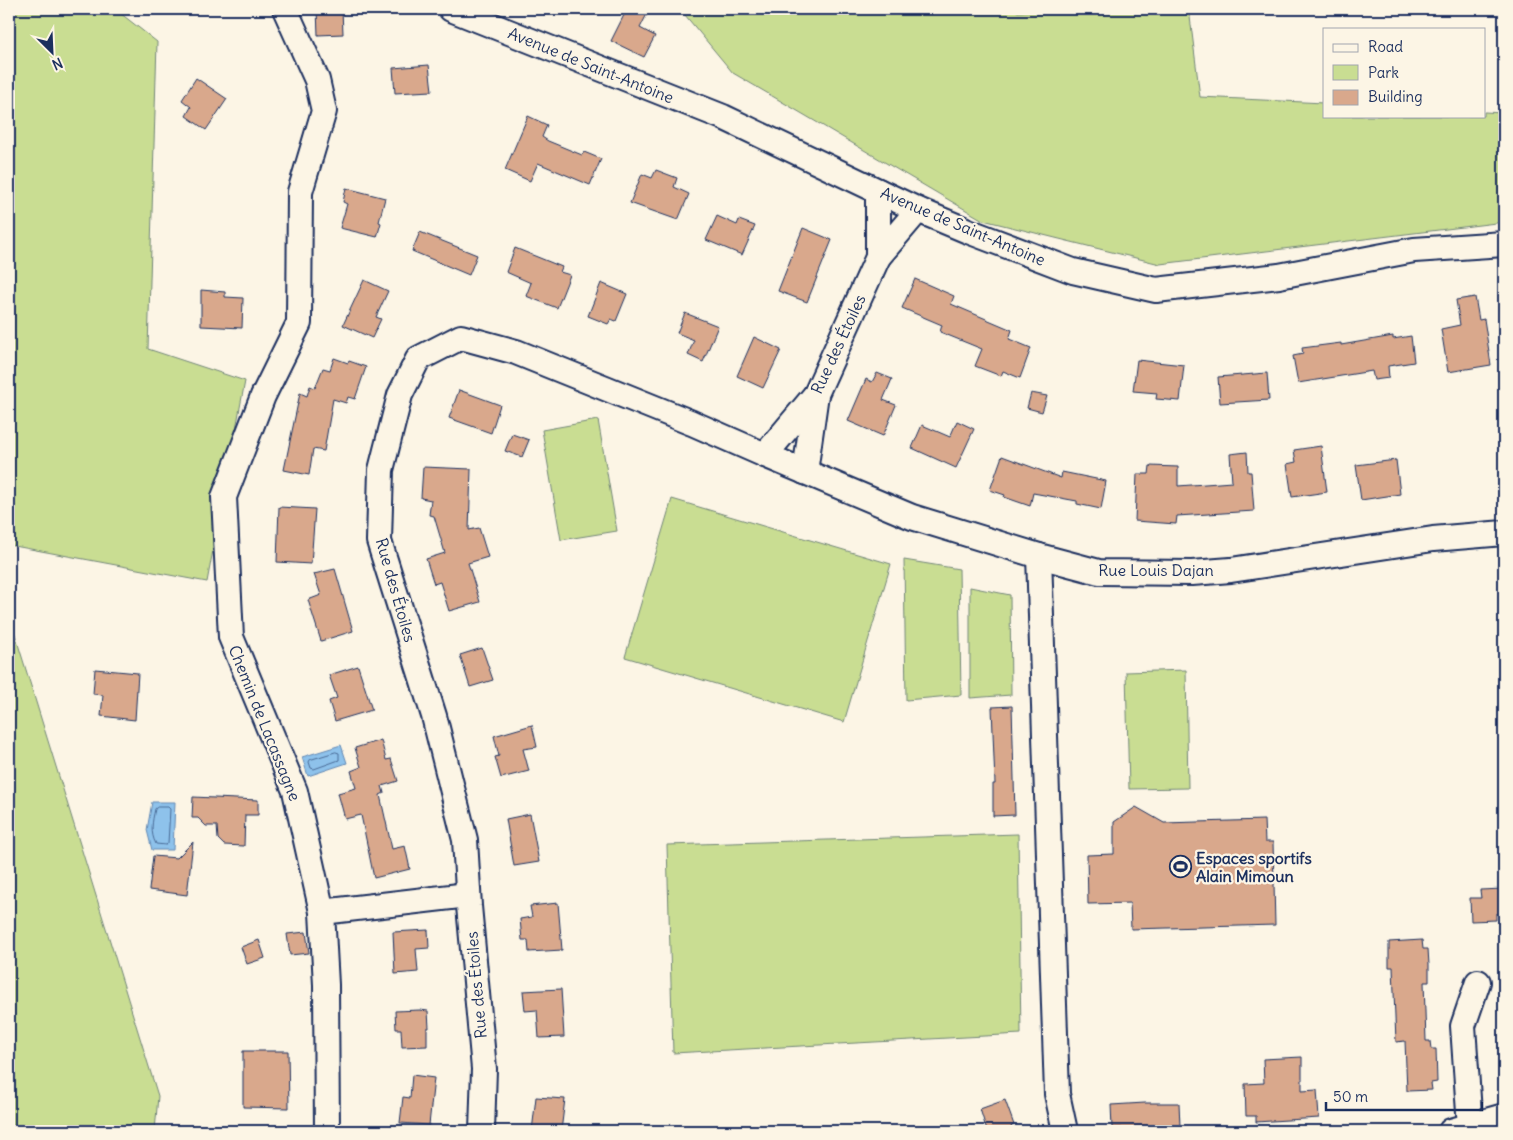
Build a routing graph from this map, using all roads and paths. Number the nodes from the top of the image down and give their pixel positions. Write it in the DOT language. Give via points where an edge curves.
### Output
graph roads {
  1 [pos="285,9"];
  2 [pos="451,9"];
  3 [pos="878,191"];
  4 [pos="918,210"];
  5 [pos="1504,244"];
  6 [pos="878,257"];
  7 [pos="816,394"];
  8 [pos="765,455"];
  9 [pos="805,472"];
  10 [pos="1504,532"];
  11 [pos="1039,556"];
  12 [pos="468,895"];
  13 [pos="322,912"];
  14 [pos="1478,982"];
  15 [pos="1504,1116"];
  16 [pos="1460,1129"];
  17 [pos="327,1131"];
  18 [pos="482,1131"];
  19 [pos="1065,1131"];
  1 -- 13 [label="street, Chemin de Lacassagne" via="317,80 324,111 300,192 299,323 263,396 224,497 231,637 295,791"];
  2 -- 3 [label="street, Avenue de Saint-Antoine" via="724,117"];
  3 -- 4 [label="street, Avenue de Saint-Antoine"];
  3 -- 6 [label="street, Rue des Étoiles"];
  4 -- 5 [label="street, Avenue de Saint-Antoine" via="1073,271 1156,290 1279,276 1414,250"];
  4 -- 6 [label="street"];
  6 -- 7 [label="street, Rue des Étoiles"];
  7 -- 8 [label="street, Rue des Étoiles"];
  7 -- 9 [label="street"];
  8 -- 9 [label="street, Rue Louis Dajan"];
  8 -- 12 [label="street, Rue des Étoiles" via="516,352 461,337 418,359 400,395 380,470 379,541 434,716 465,840"];
  9 -- 11 [label="street, Rue Louis Dajan" via="912,517"];
  10 -- 11 [label="street, Rue Louis Dajan" via="1192,573 1099,572"];
  11 -- 19 [label="street" via="1057,1094"];
  12 -- 13 [label="street"];
  12 -- 18 [label="street, Rue des Étoiles" via="484,1069"];
  13 -- 17 [label="street, Chemin de Lacassagne"];
  14 -- 16 [label="street" via="1463,1026"];
  15 -- 16 [label="street"];
}
